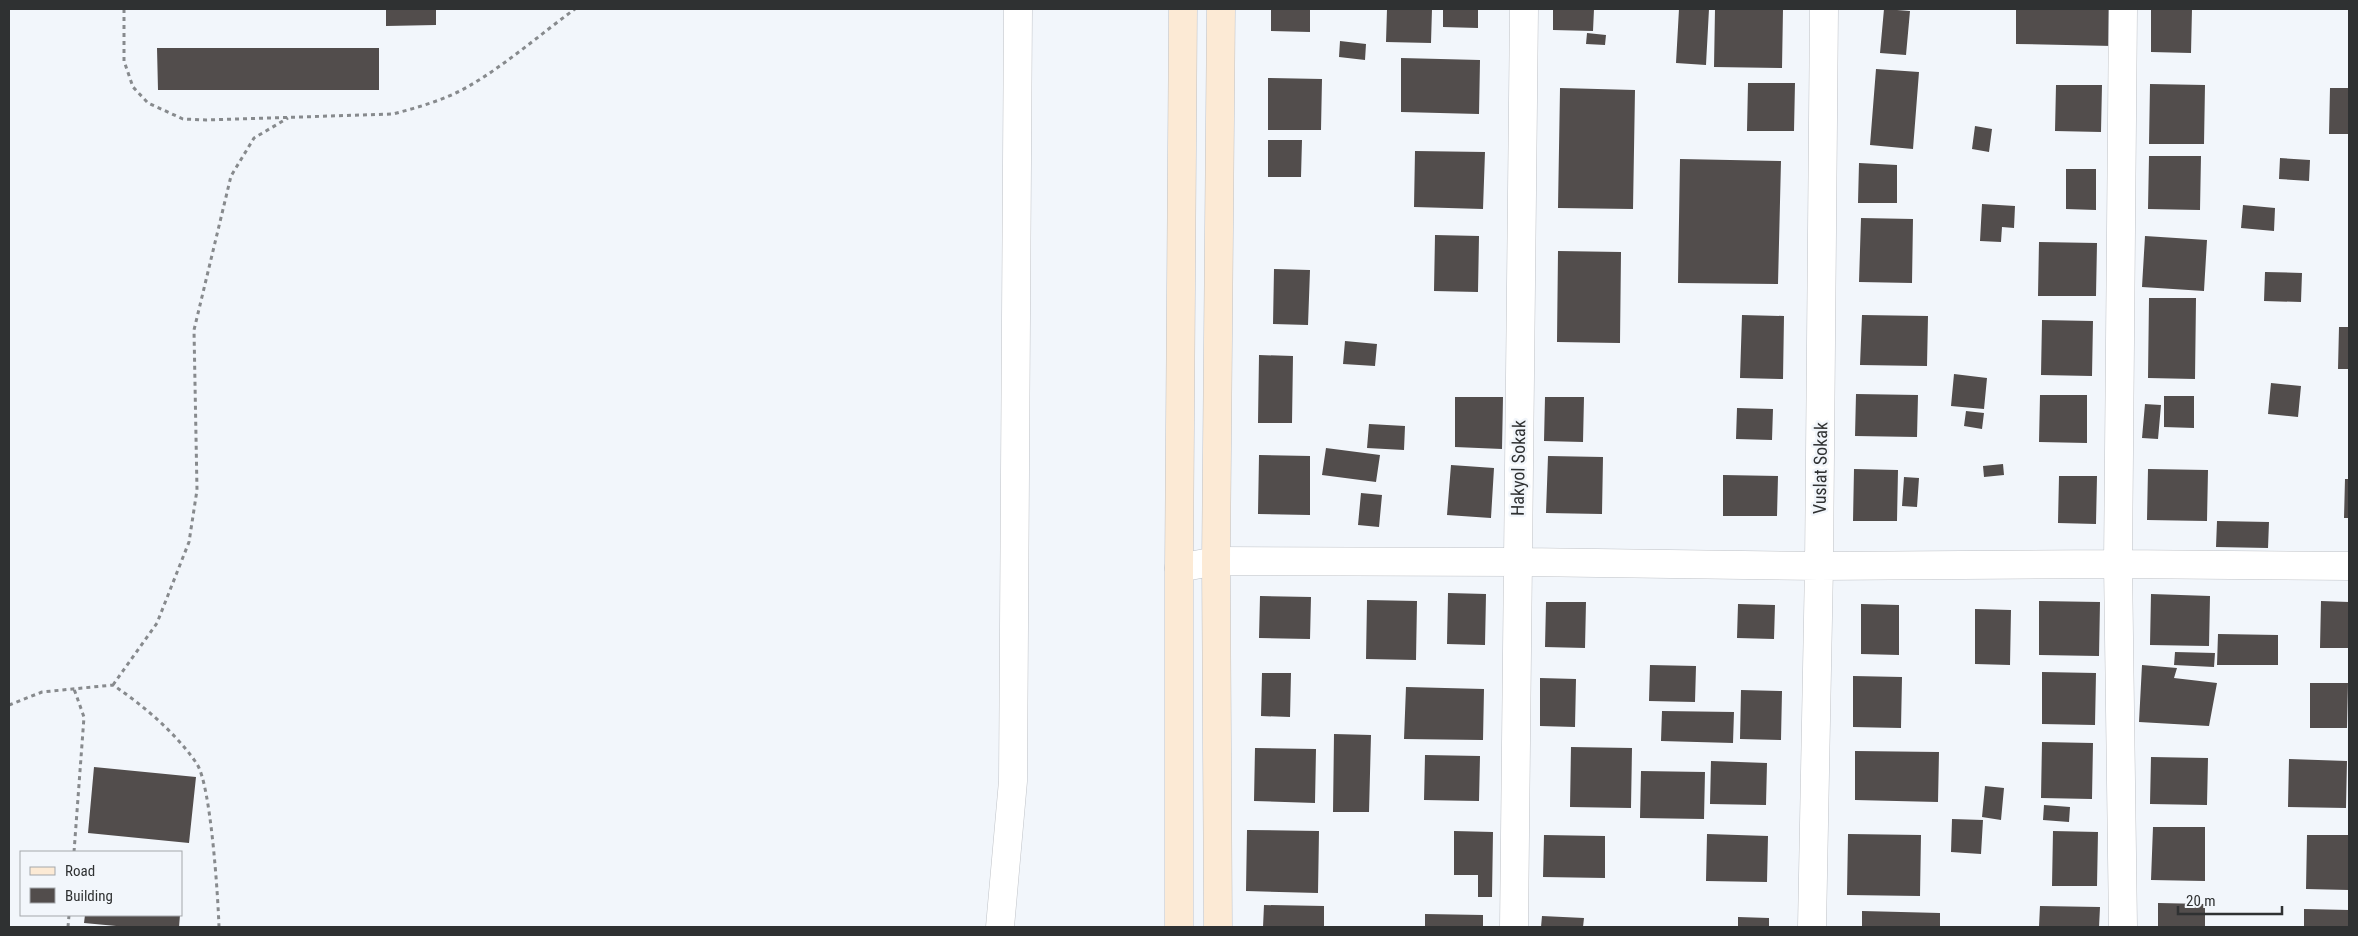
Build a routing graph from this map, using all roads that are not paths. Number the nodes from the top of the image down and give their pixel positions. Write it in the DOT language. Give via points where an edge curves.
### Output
graph roads {
  1 [pos="1018,9"];
  2 [pos="1183,9"];
  3 [pos="1221,9"];
  4 [pos="1524,9"];
  5 [pos="1824,9"];
  6 [pos="2123,9"];
  7 [pos="1216,561"];
  8 [pos="1517,562"];
  9 [pos="2118,564"];
  10 [pos="1819,566"];
  11 [pos="2349,566"];
  12 [pos="1179,568"];
  13 [pos="1000,927"];
  14 [pos="1179,927"];
  15 [pos="1218,927"];
  16 [pos="1514,927"];
  17 [pos="1812,927"];
  18 [pos="2123,927"];
  1 -- 13 [label="street" via="1013,780"];
  2 -- 12 [label="main road"];
  3 -- 7 [label="main road"];
  4 -- 8 [label="street, Hakyol Sokak"];
  5 -- 10 [label="street, Vuslat Sokak"];
  6 -- 9 [label="street"];
  7 -- 8 [label="street"];
  7 -- 12 [label="street"];
  7 -- 15 [label="main road"];
  8 -- 10 [label="street"];
  8 -- 16 [label="street, Hakyol Sokak"];
  9 -- 10 [label="street"];
  9 -- 11 [label="street"];
  9 -- 18 [label="street"];
  10 -- 17 [label="street, Vuslat Sokak"];
  12 -- 14 [label="main road"];
}
